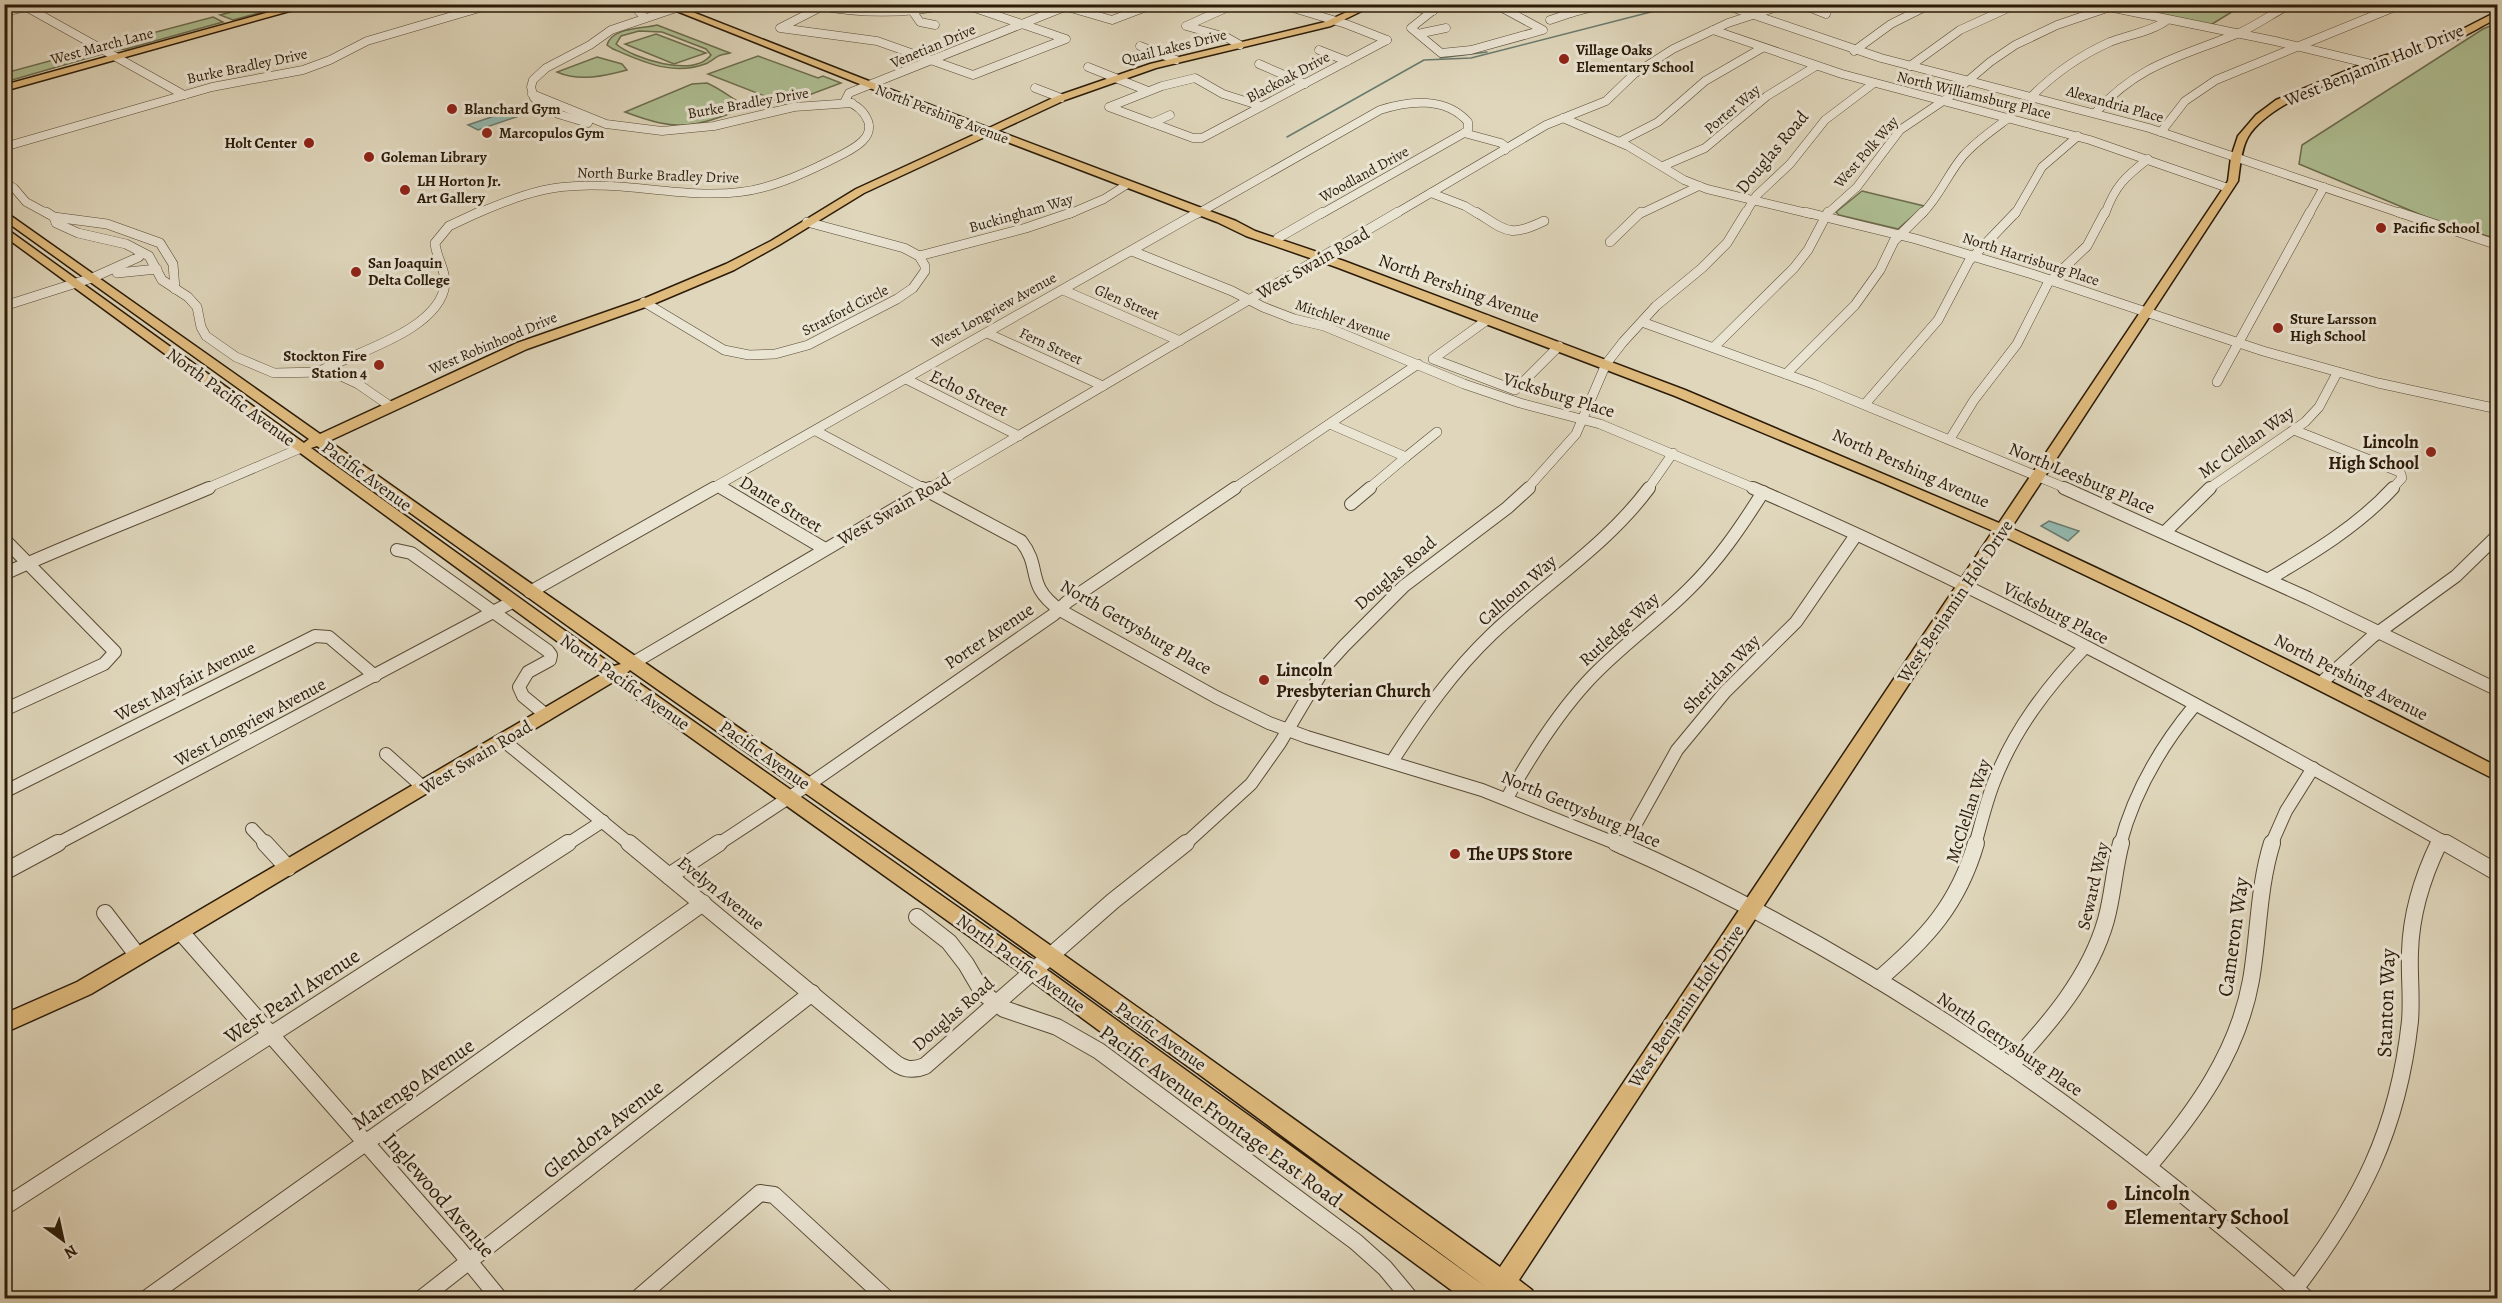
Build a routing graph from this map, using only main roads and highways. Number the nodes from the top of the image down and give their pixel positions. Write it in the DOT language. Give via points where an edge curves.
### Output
graph roads {
  1 [pos="295,4"];
  2 [pos="311,4"];
  3 [pos="663,4"];
  4 [pos="1372,4"];
  5 [pos="2498,14"];
  6 [pos="116,56"];
  7 [pos="4,86"];
  8 [pos="988,131"];
  9 [pos="1222,220"];
  10 [pos="7,221"];
  11 [pos="1322,257"];
  12 [pos="318,440"];
  13 [pos="301,448"];
  14 [pos="392,514"];
  15 [pos="2003,529"];
  16 [pos="446,532"];
  17 [pos="464,568"];
  18 [pos="530,592"];
  19 [pos="512,602"];
  20 [pos="565,616"];
  21 [pos="633,663"];
  22 [pos="615,674"];
  23 [pos="2498,775"];
  24 [pos="1040,963"];
  25 [pos="4,1024"];
  26 [pos="1498,1292"];
  27 [pos="1481,1299"];
  28 [pos="1523,1299"];
  1 -- 6 [label="main road, West March Lane"];
  2 -- 6 [label="main road, West March Lane"];
  3 -- 8 [label="main road, North Pershing Avenue" via="867,87"];
  4 -- 8 [label="main road, Quail Lakes Drive" via="1336,21 1117,77"];
  5 -- 15 [label="main road, West Benjamin Holt Drive" via="2452,38 2297,93 2271,108 2244,135 2236,157 2235,177"];
  6 -- 7 [label="main road, West March Lane"];
  8 -- 9 [label="main road, North Pershing Avenue"];
  8 -- 12 [label="main road, West Robinhood Drive" via="860,191 730,267 522,346"];
  9 -- 11 [label="main road, North Pershing Avenue"];
  9 -- 11 [label="main road, North Pershing Avenue"];
  10 -- 12 [label="main road, Pacific Avenue"];
  10 -- 13 [label="main road, North Pacific Avenue" via="77,283"];
  11 -- 15 [label="main road, North Pershing Avenue" via="1788,436"];
  12 -- 13 [label="main road, West Robinhood Drive"];
  12 -- 16 [label="main road, Pacific Avenue"];
  13 -- 14 [label="main road, North Pacific Avenue"];
  14 -- 16 [label="main road" via="408,515 430,531"];
  14 -- 17 [label="main road, North Pacific Avenue"];
  15 -- 23 [label="main road, North Pershing Avenue" via="2321,683"];
  15 -- 26 [label="main road, West Benjamin Holt Drive"];
  16 -- 18 [label="main road, Pacific Avenue"];
  17 -- 18 [label="main road" via="483,570 516,593"];
  17 -- 19 [label="main road, North Pacific Avenue"];
  18 -- 20 [label="main road, Pacific Avenue"];
  19 -- 20 [label="main road" via="529,601 552,615"];
  19 -- 22 [label="main road, North Pacific Avenue"];
  20 -- 21 [label="main road, Pacific Avenue"];
  21 -- 22 [label="main road, West Swain Road"];
  21 -- 24 [label="main road, Pacific Avenue" via="808,785"];
  22 -- 24 [label="main road, North Pacific Avenue" via="789,796"];
  22 -- 25 [label="main road, West Swain Road" via="138,956 64,998"];
  24 -- 26 [label="main road, Pacific Avenue" via="1360,1179"];
  24 -- 27 [label="main road, North Pacific Avenue"];
  26 -- 28 [label="main road, Pacific Avenue"];
}
